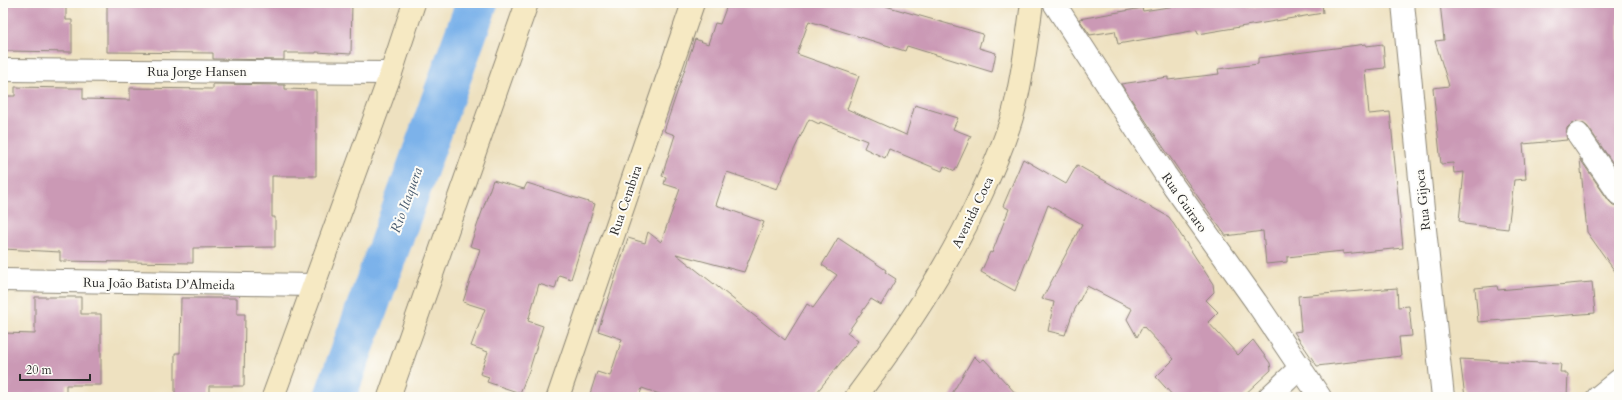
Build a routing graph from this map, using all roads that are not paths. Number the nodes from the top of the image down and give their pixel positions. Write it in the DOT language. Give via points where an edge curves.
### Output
graph roads {
  1 [pos="414,3"];
  2 [pos="527,3"];
  3 [pos="693,3"];
  4 [pos="1032,3"];
  5 [pos="1054,3"];
  6 [pos="1402,3"];
  7 [pos="3,70"];
  8 [pos="391,73"];
  9 [pos="1578,134"];
  10 [pos="1619,194"];
  11 [pos="3,280"];
  12 [pos="314,285"];
  13 [pos="1301,367"];
  14 [pos="1619,380"];
  15 [pos="273,397"];
  16 [pos="389,397"];
  17 [pos="558,397"];
  18 [pos="856,397"];
  19 [pos="1269,397"];
  20 [pos="1320,397"];
  21 [pos="1443,397"];
  22 [pos="1598,397"];
  1 -- 8 [label="street"];
  2 -- 16 [label="street"];
  3 -- 17 [label="street, Rua Cembira"];
  4 -- 18 [label="street, Avenida Coca" via="1022,76 1014,112 996,162 965,229 926,299"];
  5 -- 13 [label="street, Rua Guiraro" via="1165,174"];
  6 -- 21 [label="street, Rua Gijoca"];
  7 -- 8 [label="street, Rua Jorge Hansen"];
  8 -- 12 [label="street"];
  9 -- 10 [label="street"];
  11 -- 12 [label="street, Rua João Batista D'Almeida"];
  12 -- 15 [label="street"];
  13 -- 19 [label="street"];
  13 -- 20 [label="street, Rua Guiraro"];
  14 -- 22 [label="street"];
}
